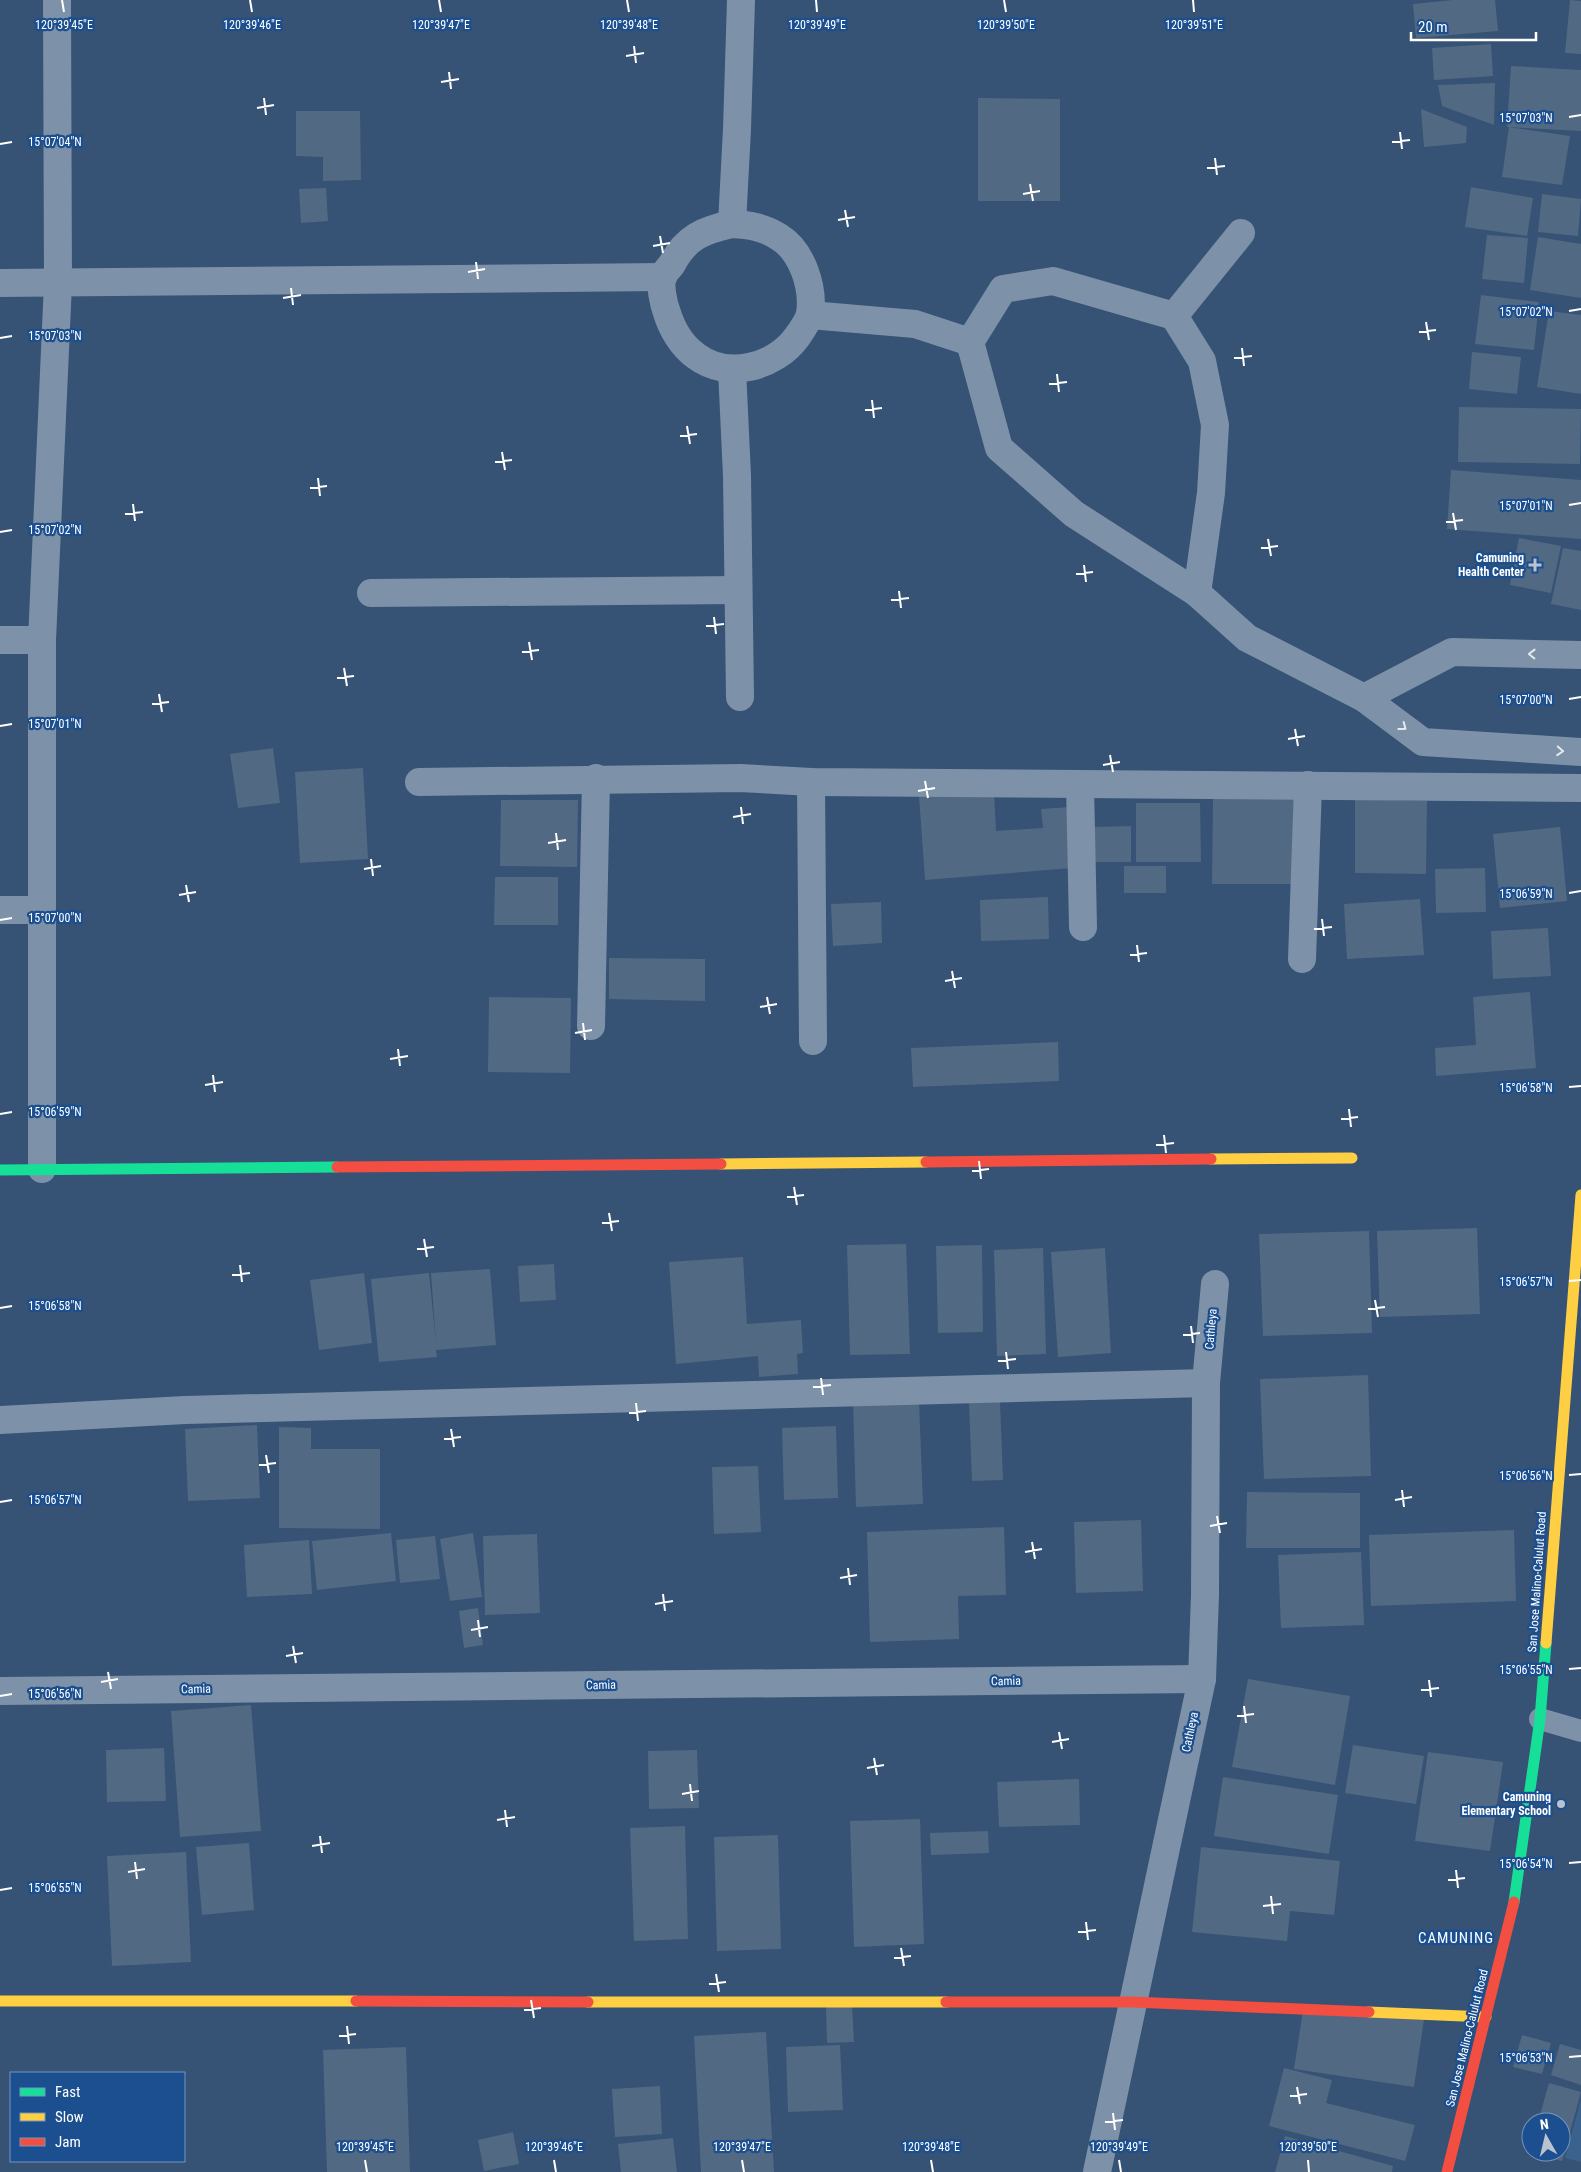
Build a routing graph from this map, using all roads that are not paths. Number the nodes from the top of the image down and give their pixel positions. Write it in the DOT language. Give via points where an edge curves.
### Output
graph roads {
  1 [pos="58,0"];
  2 [pos="740,0"];
  3 [pos="732,224"];
  4 [pos="1241,233"];
  5 [pos="662,277"];
  6 [pos="0,283"];
  7 [pos="58,283"];
  8 [pos="810,315"];
  9 [pos="1174,316"];
  10 [pos="970,342"];
  11 [pos="732,369"];
  12 [pos="738,590"];
  13 [pos="1197,593"];
  14 [pos="371,594"];
  15 [pos="0,640"];
  16 [pos="42,640"];
  17 [pos="1581,655"];
  18 [pos="740,697"];
  19 [pos="1364,698"];
  20 [pos="1581,752"];
  21 [pos="596,778"];
  22 [pos="419,782"];
  23 [pos="811,782"];
  24 [pos="1080,784"];
  25 [pos="1308,785"];
  26 [pos="1581,788"];
  27 [pos="0,910"];
  28 [pos="41,910"];
  29 [pos="1083,927"];
  30 [pos="1302,959"];
  31 [pos="591,1026"];
  32 [pos="813,1040"];
  33 [pos="1352,1158"];
  34 [pos="42,1169"];
  35 [pos="0,1170"];
  36 [pos="1581,1195"];
  37 [pos="1215,1284"];
  38 [pos="1206,1383"];
  39 [pos="0,1420"];
  40 [pos="1202,1680"];
  41 [pos="0,1691"];
  42 [pos="1540,1719"];
  43 [pos="1581,1731"];
  44 [pos="0,2001"];
  45 [pos="1133,2002"];
  46 [pos="1486,2017"];
  47 [pos="1097,2172"];
  48 [pos="1447,2172"];
  1 -- 7 [label="street"];
  2 -- 3 [label="street" via="738,129"];
  3 -- 5 [label="street" via="707,229 693,238"];
  3 -- 8 [label="street" via="757,226 780,237 792,248 805,269 810,291"];
  4 -- 9 [label="street"];
  5 -- 7 [label="street"];
  5 -- 11 [label="street" via="663,303 673,331 696,356"];
  6 -- 7 [label="street"];
  7 -- 16 [label="street"];
  8 -- 10 [label="street" via="915,324"];
  8 -- 11 [label="street" via="793,343 773,359 757,366"];
  9 -- 10 [label="street" via="1053,281 1004,289"];
  9 -- 13 [label="street" via="1202,361 1215,425 1211,493"];
  10 -- 13 [label="street" via="999,448 1074,514"];
  11 -- 12 [label="street"];
  12 -- 14 [label="street"];
  12 -- 18 [label="street"];
  13 -- 19 [label="street" via="1247,638"];
  15 -- 16 [label="street"];
  16 -- 28 [label="street"];
  17 -- 19 [label="street, one-way" via="1452,652"];
  19 -- 20 [label="street, one-way" via="1423,742"];
  21 -- 22 [label="street"];
  21 -- 23 [label="street" via="740,778"];
  21 -- 31 [label="street"];
  23 -- 24 [label="street"];
  23 -- 32 [label="street"];
  24 -- 25 [label="street"];
  24 -- 29 [label="street"];
  25 -- 26 [label="street"];
  25 -- 30 [label="street"];
  27 -- 28 [label="street"];
  28 -- 34 [label="street"];
  33 -- 34 [label="street"];
  34 -- 35 [label="street"];
  36 -- 42 [label="street, San Jose Malino-Calulut Road"];
  37 -- 38 [label="street, Cathleya"];
  38 -- 39 [label="street" via="185,1410"];
  38 -- 40 [label="street, Cathleya"];
  40 -- 41 [label="street, Camia"];
  40 -- 45 [label="street, Cathleya"];
  42 -- 43 [label="lane"];
  42 -- 46 [label="street, San Jose Malino-Calulut Road" via="1515,1896"];
  44 -- 45 [label="street"];
  45 -- 46 [label="street"];
  45 -- 47 [label="street, Cathleya"];
  46 -- 48 [label="street, San Jose Malino-Calulut Road"];
}
